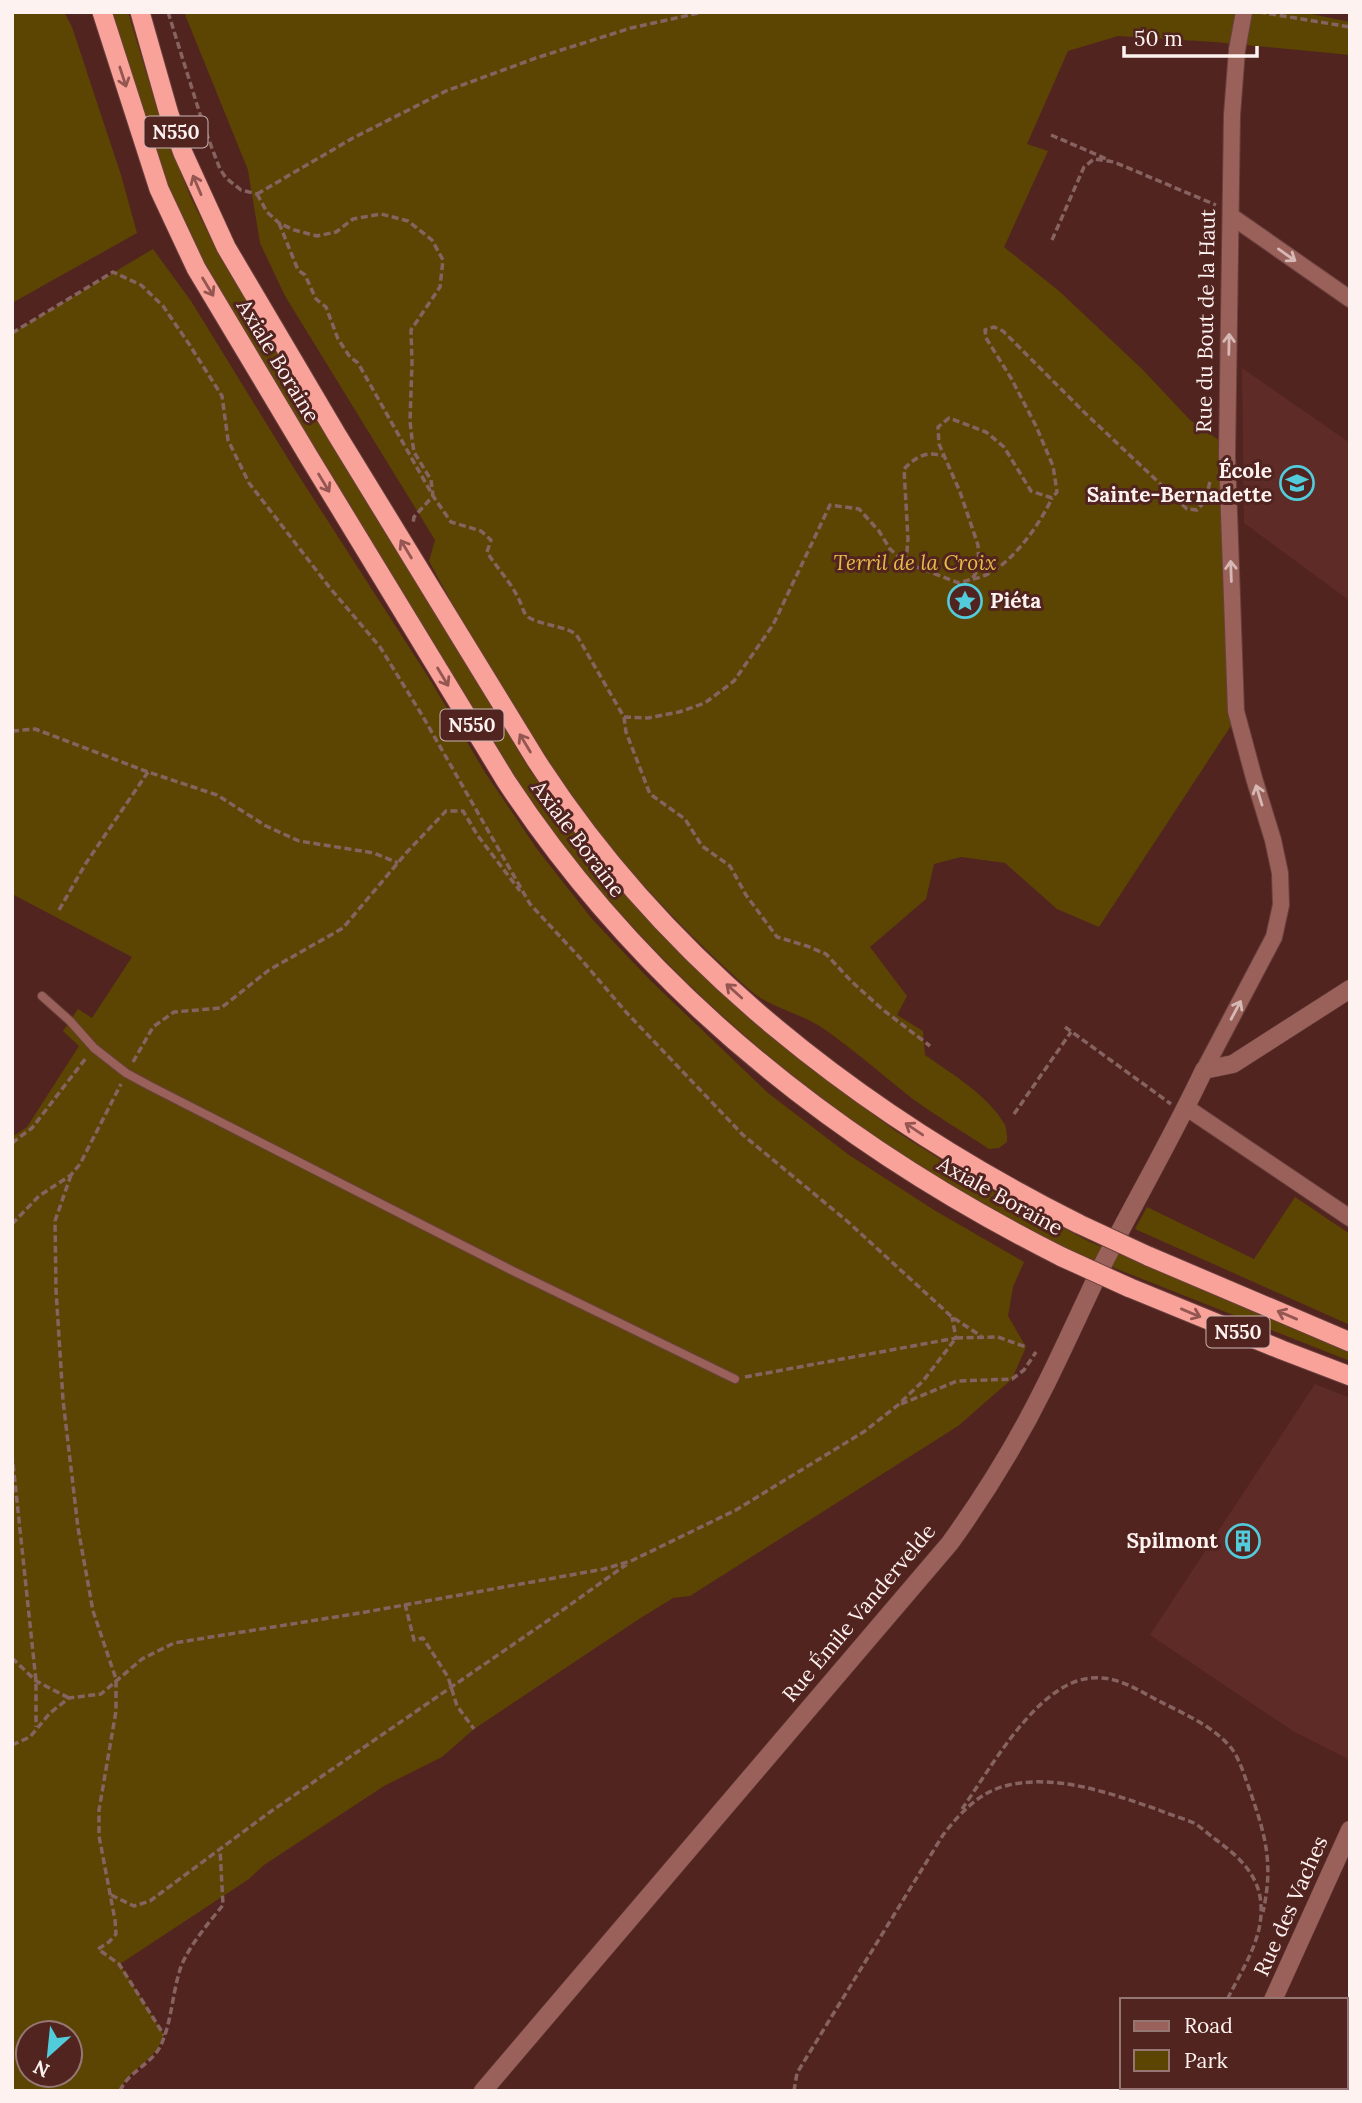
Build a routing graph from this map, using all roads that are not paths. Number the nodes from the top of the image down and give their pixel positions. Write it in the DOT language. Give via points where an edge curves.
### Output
graph roads {
  1 [pos="102,12"];
  2 [pos="140,12"];
  3 [pos="1244,12"];
  4 [pos="1231,214"];
  5 [pos="1350,299"];
  6 [pos="1350,989"];
  7 [pos="42,996"];
  8 [pos="1204,1070"];
  9 [pos="1185,1110"];
  10 [pos="1350,1218"];
  11 [pos="1350,1342"];
  12 [pos="1350,1376"];
  13 [pos="735,1379"];
  14 [pos="1350,1830"];
  15 [pos="1274,1998"];
  16 [pos="482,2091"];
  1 -- 12 [label="highway, Axiale Boraine / N550, one-way, bridge" via="159,189 196,268 506,781 568,868 622,932 755,1060 889,1158 967,1206 1128,1287"];
  11 -- 2 [label="highway, Axiale Boraine / N550, one-way, bridge" via="1079,1224 960,1160 834,1074 740,997 637,896 562,801 226,247 183,153"];
  3 -- 4 [label="street, Rue du Bout de la Haut" via="1232,115"];
  4 -- 5 [label="street, one-way"];
  8 -- 4 [label="street, Rue du Bout de la Haut, one-way" via="1274,937 1281,905 1273,840 1236,710 1227,456"];
  6 -- 8 [label="street" via="1233,1064"];
  7 -- 13 [label="lane" via="94,1048 127,1073"];
  8 -- 9 [label="street, Rue du Bout de la Haut"];
  9 -- 10 [label="street"];
  9 -- 16 [label="street, Rue Émile Vandervelde" via="1047,1382 967,1520"];
  14 -- 15 [label="street, Rue des Vaches"];
}
